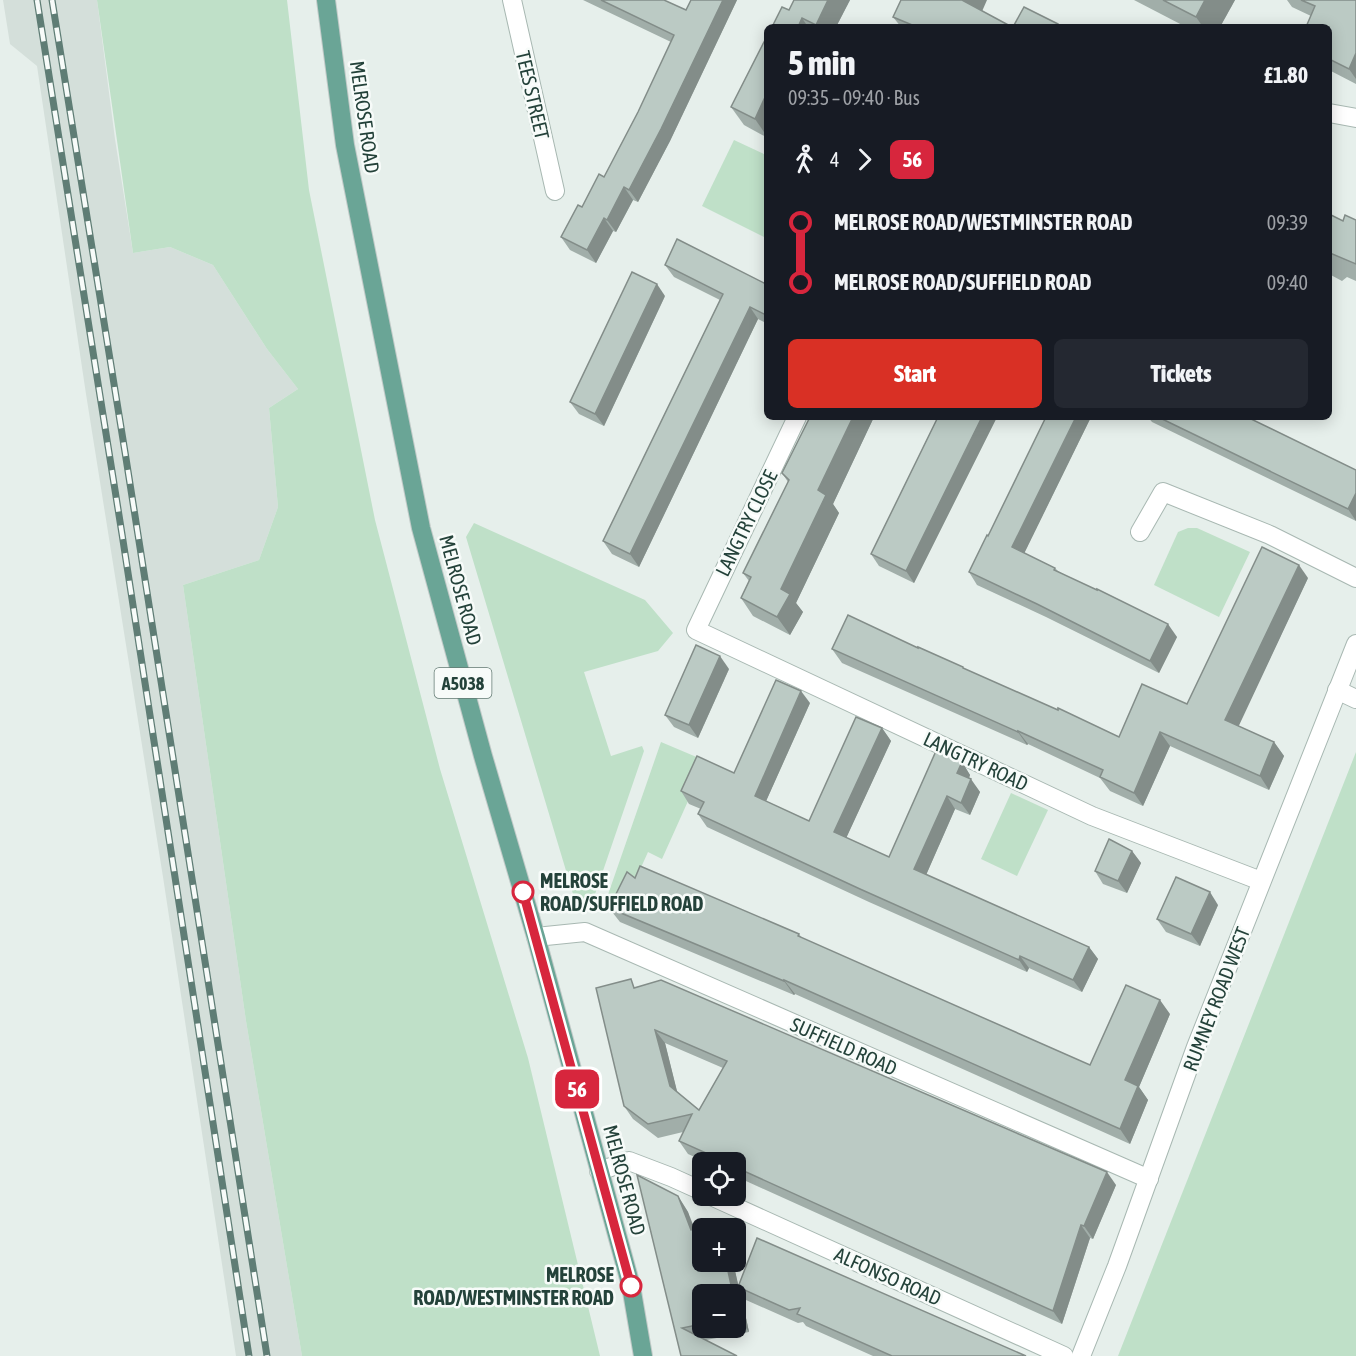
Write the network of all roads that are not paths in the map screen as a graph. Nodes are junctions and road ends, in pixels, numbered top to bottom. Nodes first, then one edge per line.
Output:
1 (326, 0) edge
2 (512, 0) edge
3 (1332, 113) edge
4 (1356, 118) edge
5 (555, 191) dead end
6 (796, 420) edge
7 (1140, 532) dead end
8 (1356, 578) edge
9 (696, 630) joint
10 (1356, 644) edge
11 (1337, 690) junction
12 (1356, 699) edge
13 (1261, 882) junction
14 (536, 937) junction
15 (599, 1171) junction
16 (1149, 1179) junction
17 (692, 1186) edge
18 (733, 1206) edge
19 (643, 1356) edge
20 (1064, 1356) edge
21 (1081, 1356) edge

1 - 14 main road, MELROSE ROAD / A5038
2 - 5 street, TEES STREET
3 - 4 street
6 - 9 street, LANGTRY CLOSE
7 - 8 street
9 - 13 street, LANGTRY ROAD
10 - 11 street, RUMNEY ROAD WEST
11 - 12 street
11 - 13 street, RUMNEY ROAD WEST
13 - 16 street, RUMNEY ROAD WEST
14 - 15 main road, MELROSE ROAD / A5038
14 - 16 street, SUFFIELD ROAD
15 - 17 street
15 - 19 main road, MELROSE ROAD / A5038
16 - 21 street, RUMNEY ROAD WEST
18 - 20 street, ALFONSO ROAD

